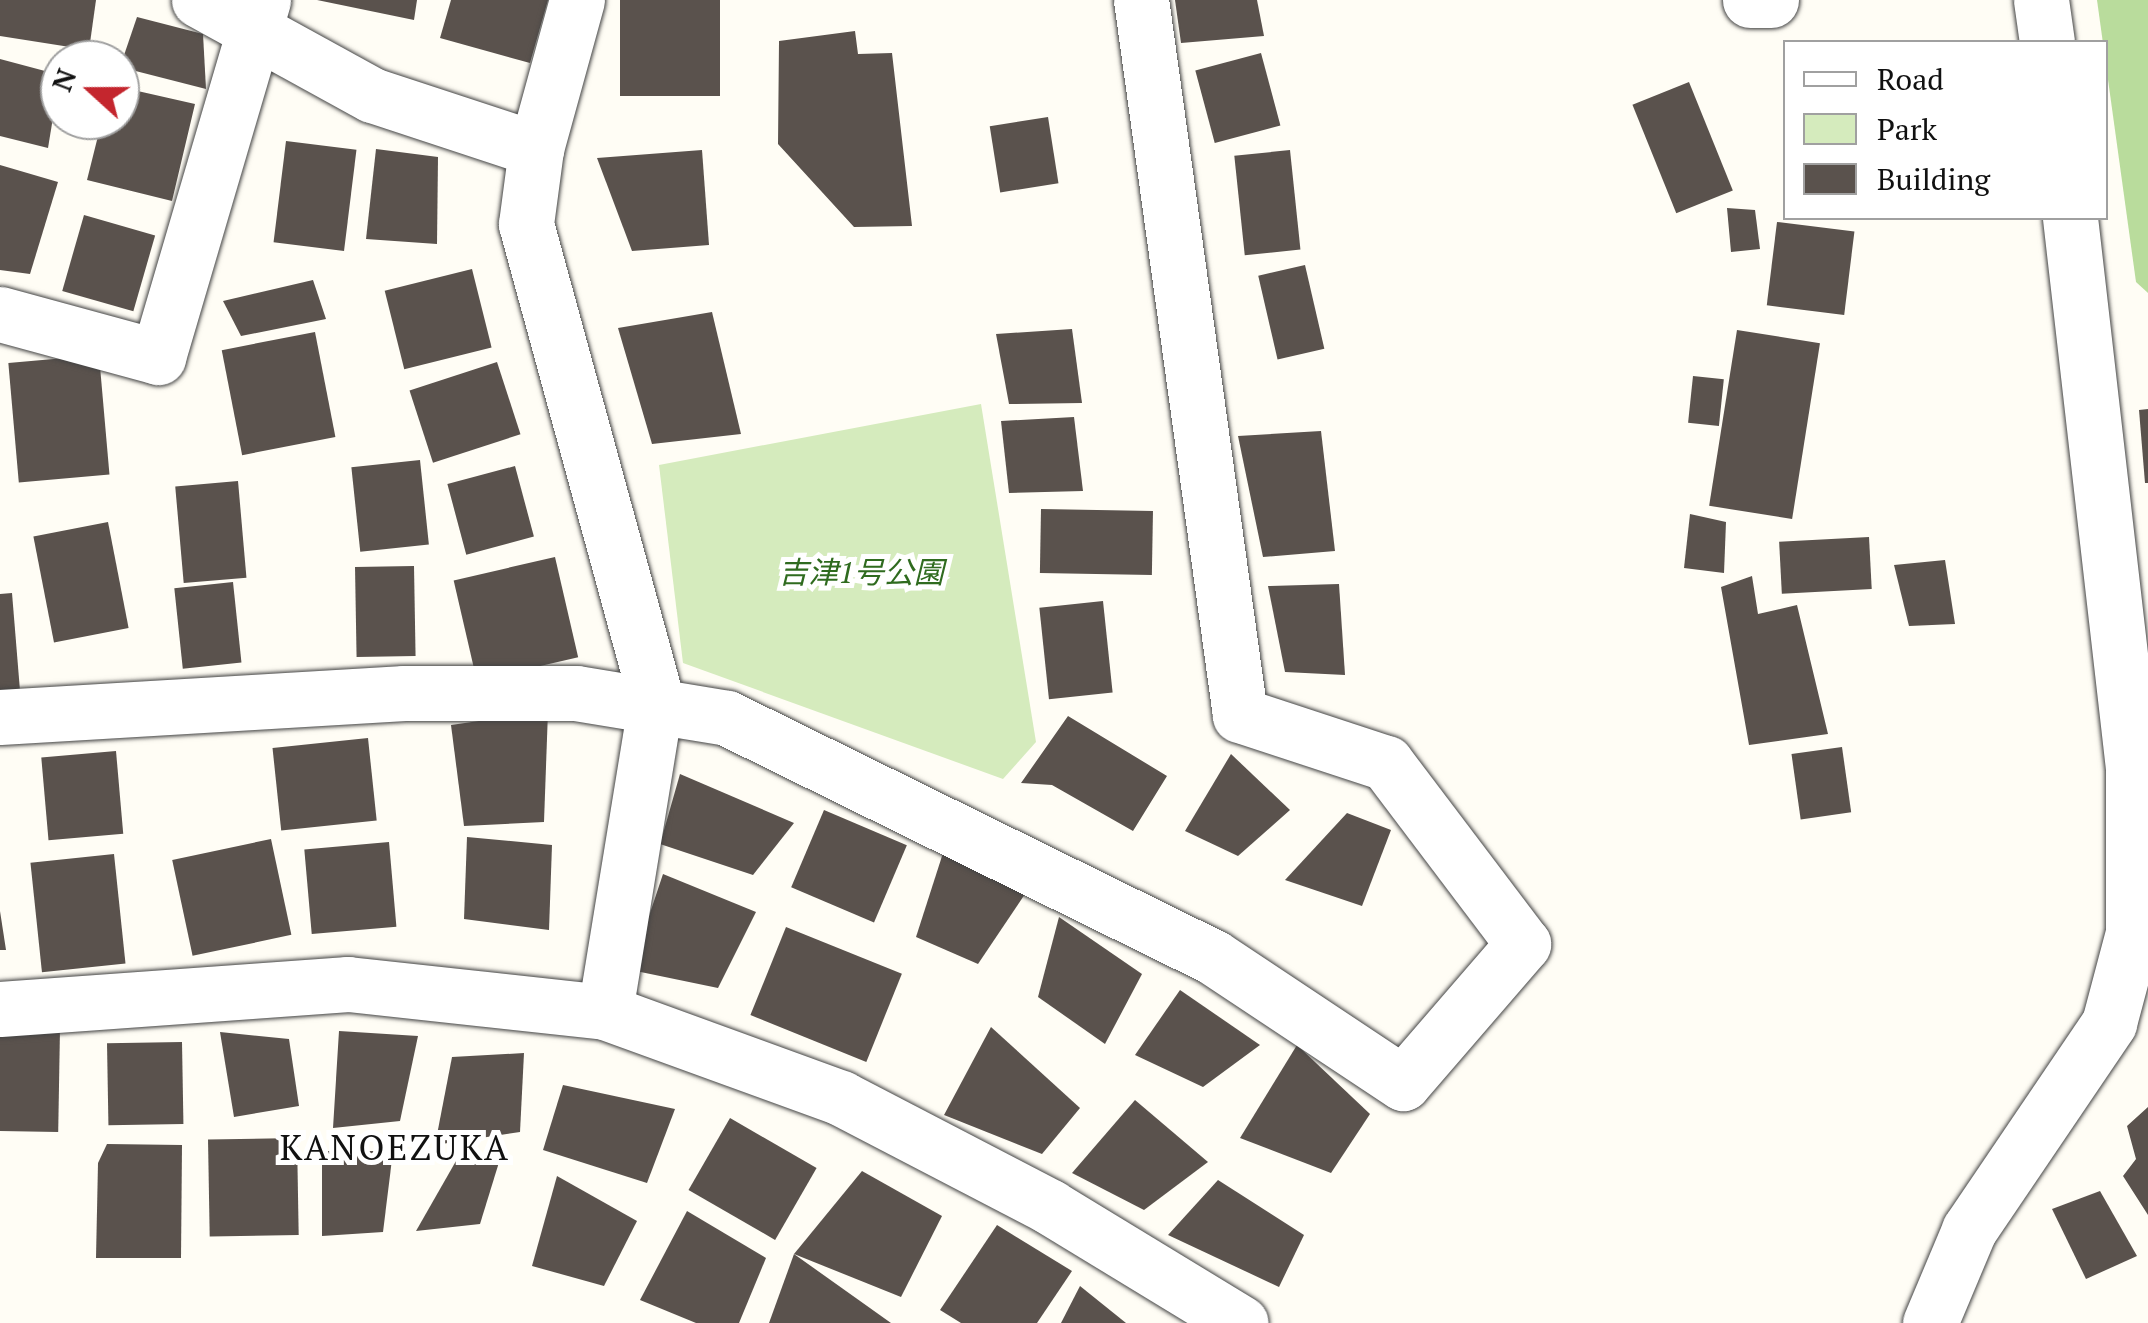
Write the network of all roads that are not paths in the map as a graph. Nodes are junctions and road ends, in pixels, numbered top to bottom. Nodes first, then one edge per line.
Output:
1 (198, 0) edge
2 (577, 0) edge
3 (1141, 0) edge
4 (1750, 0) edge
5 (1771, 0) edge
6 (2042, 0) edge
7 (259, 15) edge
8 (2047, 40) edge
9 (536, 149) junction
10 (2070, 220) edge
11 (0, 314) edge
12 (656, 700) junction
13 (0, 717) edge
14 (0, 1009) edge
15 (605, 1012) junction
16 (1241, 1323) edge
17 (1930, 1323) edge

1 - 7 street
2 - 9 street
3 - 12 street
4 - 5 street
6 - 8 street
7 - 9 street
7 - 11 street
9 - 12 street
10 - 17 street
12 - 13 street
12 - 15 street
14 - 15 street
15 - 16 street

